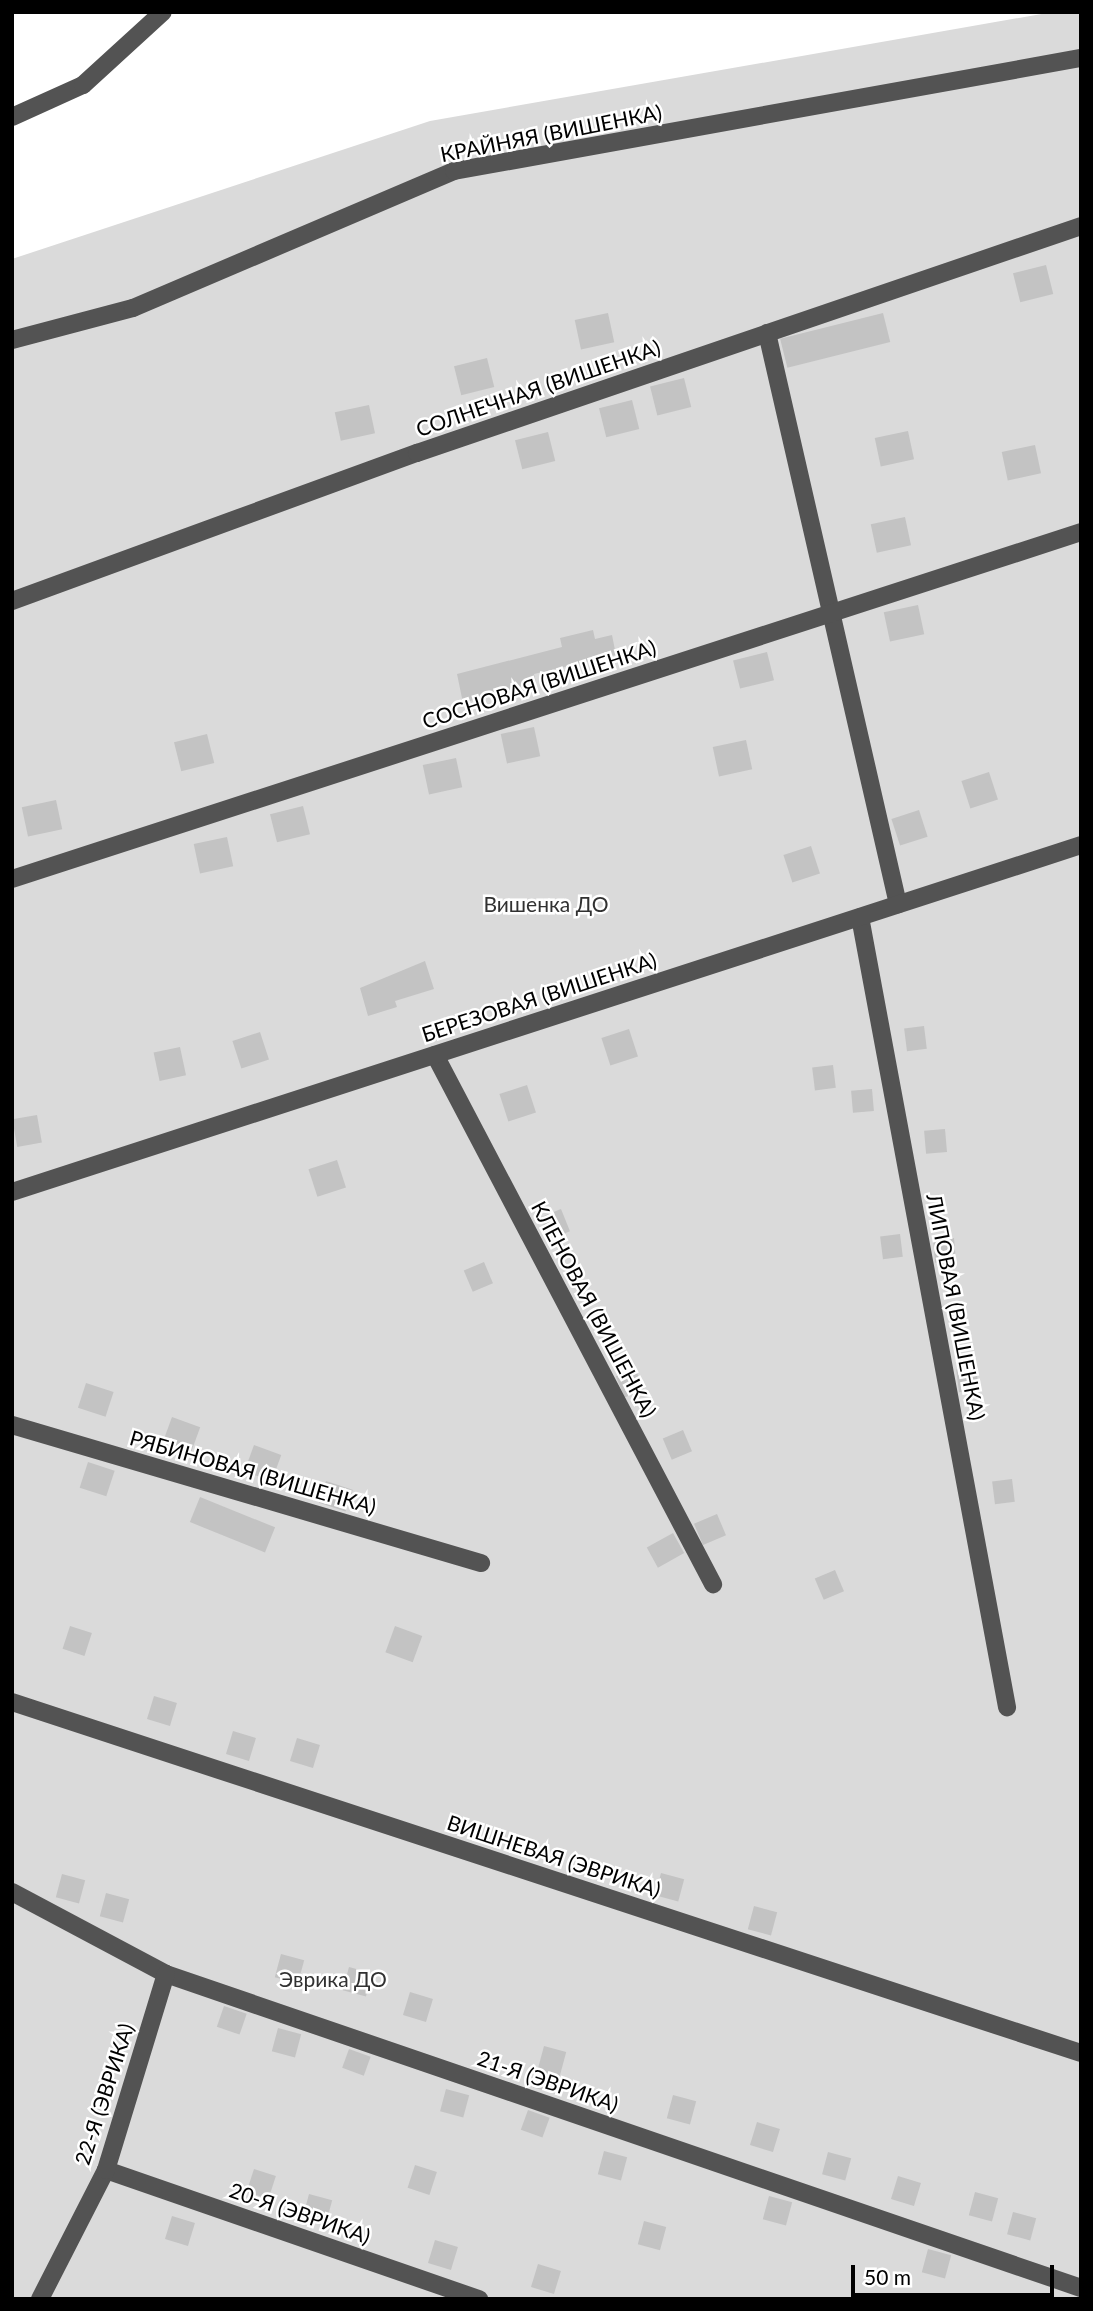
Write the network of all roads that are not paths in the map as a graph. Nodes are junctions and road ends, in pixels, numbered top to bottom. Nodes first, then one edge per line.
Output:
1 (163, 12) edge
2 (1081, 58) edge
3 (12, 117) edge
4 (1081, 226) edge
5 (767, 333) junction
6 (12, 340) edge
7 (1081, 532) edge
8 (12, 601) edge
9 (831, 613) junction
10 (1081, 845) edge
11 (12, 879) edge
12 (898, 904) junction
13 (860, 917) junction
14 (435, 1055) junction
15 (12, 1192) edge
16 (12, 1425) edge
17 (481, 1563) dead end
18 (713, 1584) dead end
19 (12, 1702) edge
20 (1007, 1707) dead end
21 (12, 1892) edge
22 (166, 1974) junction
23 (1081, 2053) edge
24 (106, 2170) junction
25 (1081, 2288) edge
26 (40, 2299) edge
27 (479, 2299) edge

1 - 3 lane
2 - 6 lane, КРАЙНЯЯ (ВИШЕНКА)
4 - 5 lane, СОЛНЕЧНАЯ (ВИШЕНКА)
5 - 8 lane, СОЛНЕЧНАЯ (ВИШЕНКА)
5 - 9 lane
7 - 9 lane, СОСНОВАЯ (ВИШЕНКА)
9 - 11 lane, СОСНОВАЯ (ВИШЕНКА)
9 - 12 lane
10 - 12 lane, БЕРЕЗОВАЯ (ВИШЕНКА)
12 - 13 lane, БЕРЕЗОВАЯ (ВИШЕНКА)
13 - 14 lane, БЕРЕЗОВАЯ (ВИШЕНКА)
13 - 20 lane, ЛИПОВАЯ (ВИШЕНКА)
14 - 15 lane, БЕРЕЗОВАЯ (ВИШЕНКА)
14 - 18 lane, КЛЕНОВАЯ (ВИШЕНКА)
16 - 17 lane, РЯБИНОВАЯ (ВИШЕНКА)
19 - 23 lane, ВИШНЕВАЯ (ЭВРИКА)
21 - 22 lane, 21-Я (ЭВРИКА)
22 - 24 lane, 22-Я (ЭВРИКА)
22 - 25 lane, 21-Я (ЭВРИКА)
24 - 26 lane, 22-Я (ЭВРИКА)
24 - 27 lane, 20-Я (ЭВРИКА)

